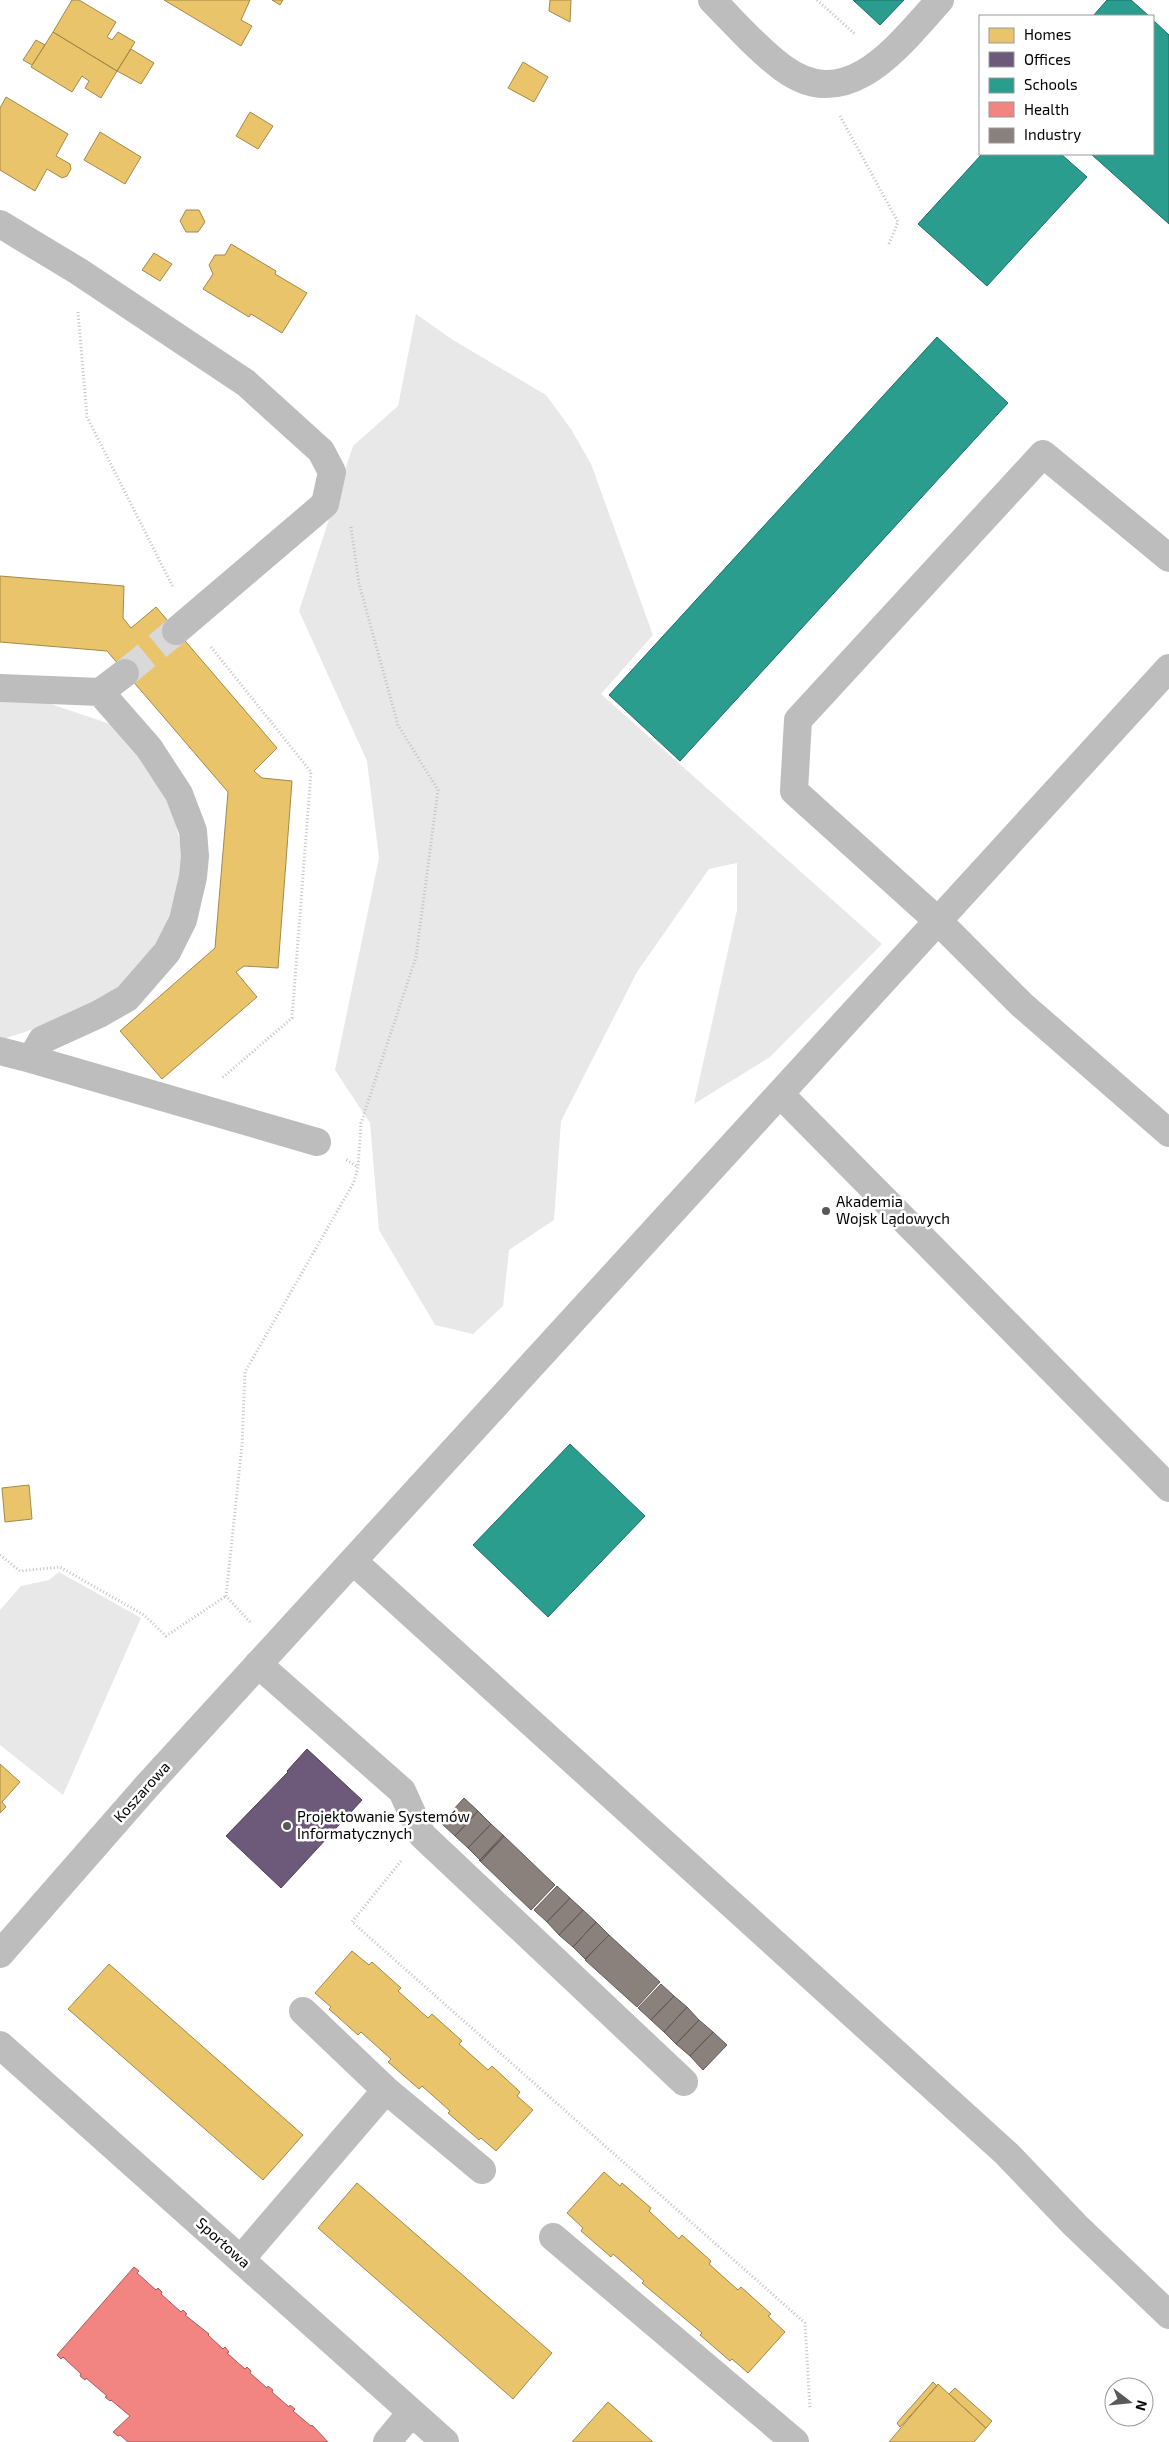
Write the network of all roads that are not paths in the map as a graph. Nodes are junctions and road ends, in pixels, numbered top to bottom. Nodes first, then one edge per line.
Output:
1 (712, 0) edge
2 (940, 0) edge
3 (0, 224) edge
4 (1169, 558) edge
5 (183, 626) tunnel mouth
6 (1169, 668) edge
7 (126, 673) tunnel mouth
8 (0, 688) edge
9 (100, 692) junction
10 (938, 921) junction
11 (0, 1051) edge
12 (31, 1060) junction
13 (780, 1094) junction
14 (1169, 1133) edge
15 (317, 1142) road end
16 (1169, 1488) edge
17 (353, 1561) junction
18 (274, 1647) junction
19 (0, 1954) edge
20 (303, 2012) dead end
21 (0, 2045) edge
22 (684, 2082) dead end
23 (386, 2090) junction
24 (482, 2170) dead end
25 (553, 2237) dead end
26 (241, 2259) junction
27 (1169, 2315) edge
28 (411, 2413) junction
29 (387, 2442) edge
30 (445, 2442) edge
31 (795, 2442) edge

1 - 2 street
3 - 5 street
4 - 10 street
6 - 10 street, Koszarowa
7 - 9 street
8 - 9 street
9 - 12 street
10 - 13 street, Koszarowa
10 - 14 street
11 - 12 street
12 - 15 street
13 - 16 street
13 - 17 street, Koszarowa
17 - 18 street, Koszarowa
17 - 27 street
18 - 19 street, Koszarowa
18 - 22 street
20 - 23 street
21 - 26 street, Sportowa
23 - 24 street
23 - 26 street
25 - 31 street
26 - 28 street, Sportowa
28 - 29 street
28 - 30 street, Sportowa

